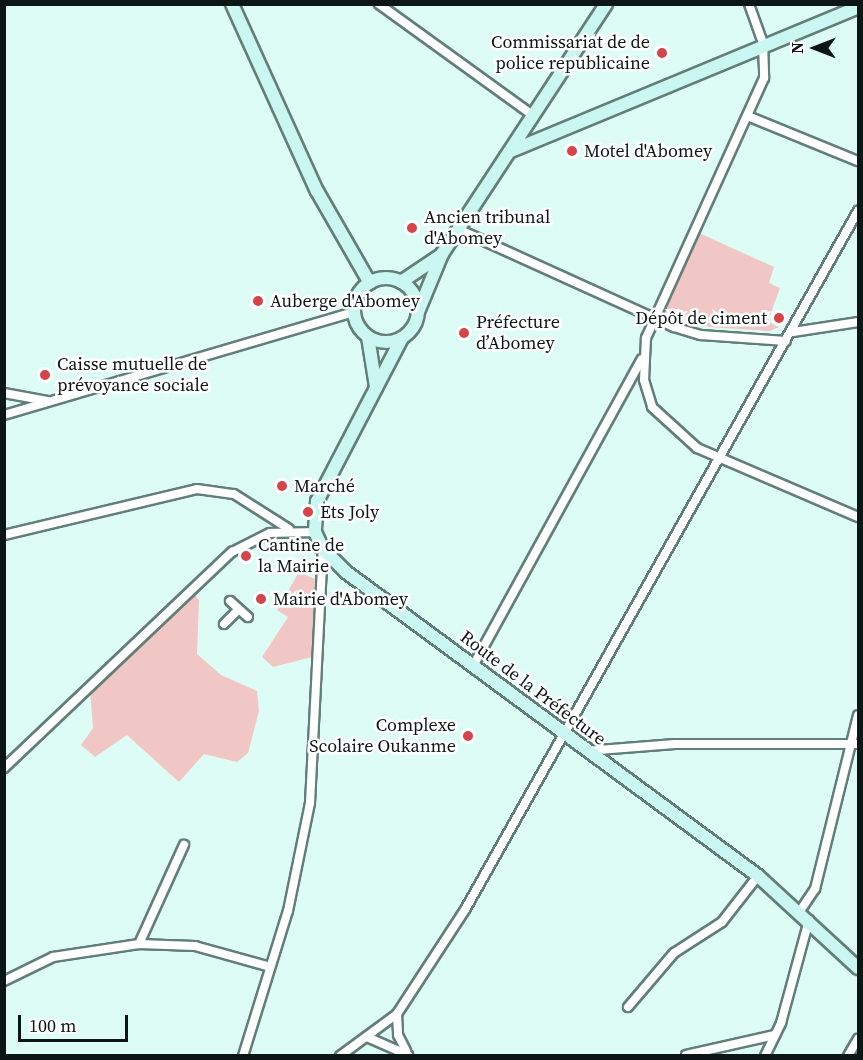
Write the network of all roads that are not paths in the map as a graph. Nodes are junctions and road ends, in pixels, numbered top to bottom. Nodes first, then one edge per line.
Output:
1 (232, 4) edge
2 (379, 4) edge
3 (606, 4) edge
4 (749, 4) edge
5 (858, 7) edge
6 (764, 43) junction
7 (531, 114) junction
8 (750, 117) junction
9 (511, 151) junction
10 (858, 161) edge
11 (858, 211) edge
12 (460, 230) junction
13 (442, 254) junction
14 (401, 282) junction
15 (370, 283) junction
16 (355, 312) junction
17 (418, 312) junction
18 (654, 318) junction
19 (858, 322) edge
20 (793, 332) junction
21 (368, 337) junction
22 (402, 338) junction
23 (786, 341) junction
24 (642, 358) junction
25 (376, 389) junction
26 (4, 393) edge
27 (51, 402) junction
28 (4, 415) edge
29 (718, 458) junction
30 (858, 517) edge
31 (289, 529) junction
32 (315, 532) junction
33 (4, 535) edge
34 (323, 549) junction
35 (230, 601) dead end
36 (239, 609) junction
37 (248, 617) dead end
38 (224, 624) dead end
39 (473, 666) junction
40 (858, 715) edge
41 (567, 736) junction
42 (854, 744) edge
43 (586, 751) junction
44 (4, 768) edge
45 (184, 845) dead end
46 (758, 876) junction
47 (805, 915) junction
48 (138, 944) junction
49 (270, 967) junction
50 (858, 968) edge
51 (4, 981) edge
52 (628, 1007) dead end
53 (398, 1014) junction
54 (775, 1035) junction
55 (368, 1037) junction
56 (858, 1039) edge
57 (408, 1055) edge
58 (686, 1055) edge
59 (243, 1056) edge
60 (340, 1056) edge
61 (765, 1056) edge
62 (848, 1056) edge

1 - 15 street
2 - 7 street
3 - 7 street
4 - 6 street
5 - 6 street
6 - 8 street
6 - 9 street
7 - 9 street
8 - 10 street
8 - 18 street
9 - 12 street
11 - 20 street
12 - 13 street
12 - 18 street
13 - 14 street
13 - 17 street
14 - 15 street
14 - 17 street
15 - 16 street
16 - 21 street
16 - 27 street
17 - 22 street
18 - 23 street
18 - 24 street
19 - 20 street
20 - 23 street
21 - 22 street
21 - 25 street
22 - 25 street, Route de la Préfecture
23 - 29 street
24 - 29 street
24 - 39 street
25 - 32 street, Route de la Préfecture
26 - 27 street
27 - 28 street
29 - 30 street
29 - 41 street
31 - 32 street
31 - 33 street
31 - 44 street
32 - 34 street, Route de la Préfecture
34 - 39 street, Route de la Préfecture
34 - 49 street
35 - 36 street
36 - 37 street
36 - 38 street
39 - 41 street, Route de la Préfecture
40 - 42 street
41 - 43 street, Route de la Préfecture
41 - 53 street
42 - 43 street
42 - 47 street
43 - 46 street, Route de la Préfecture
45 - 48 street
46 - 47 street, Route de la Préfecture
46 - 52 street
47 - 50 street, Route de la Préfecture
47 - 54 street
48 - 49 street
48 - 51 street
49 - 59 street
53 - 55 street
53 - 57 street
54 - 58 street
54 - 61 street
55 - 57 street
55 - 60 street
56 - 62 street

